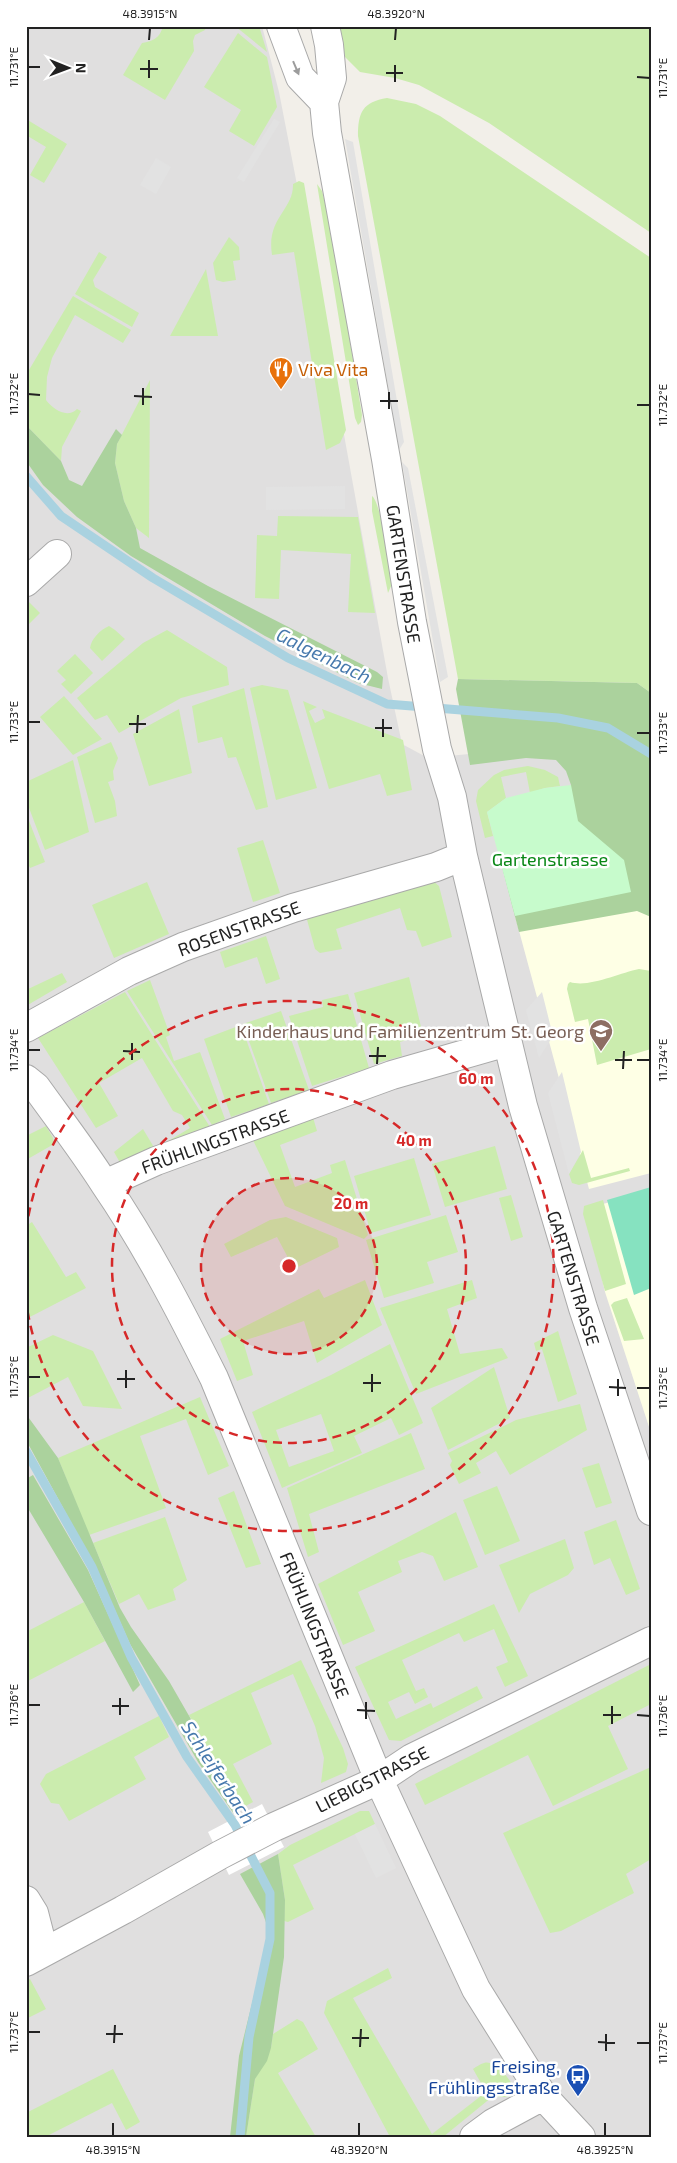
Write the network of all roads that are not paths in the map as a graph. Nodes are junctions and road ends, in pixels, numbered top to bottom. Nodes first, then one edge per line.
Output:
1 (281, 26) edge
2 (325, 26) edge
3 (324, 102) junction
4 (57, 554) dead end
5 (26, 582) edge
6 (463, 856) junction
7 (26, 1028) edge
8 (507, 1042) junction
9 (26, 1079) edge
10 (105, 1184) junction
11 (651, 1510) edge
12 (651, 1641) edge
13 (379, 1780) junction
14 (26, 1900) edge
15 (35, 1957) edge
16 (543, 2096) junction
17 (474, 2137) edge
18 (581, 2137) edge

1 -> 3 street
2 - 3 street, GARTENSTRASSE
3 - 6 street, GARTENSTRASSE
4 - 5 street
6 - 7 street, ROSENSTRASSE
6 - 8 street, GARTENSTRASSE
8 - 10 street, FRÜHLINGSTRASSE
8 - 11 street, GARTENSTRASSE
9 - 10 street, FRÜHLINGSTRASSE
10 - 13 street, FRÜHLINGSTRASSE
12 - 13 street, LIEBIGSTRASSE
13 - 15 street, LIEBIGSTRASSE
13 - 16 street, FRÜHLINGSTRASSE
14 - 15 street, LIEBIGSTRASSE
16 - 17 street
16 - 18 street, FRÜHLINGSTRASSE

